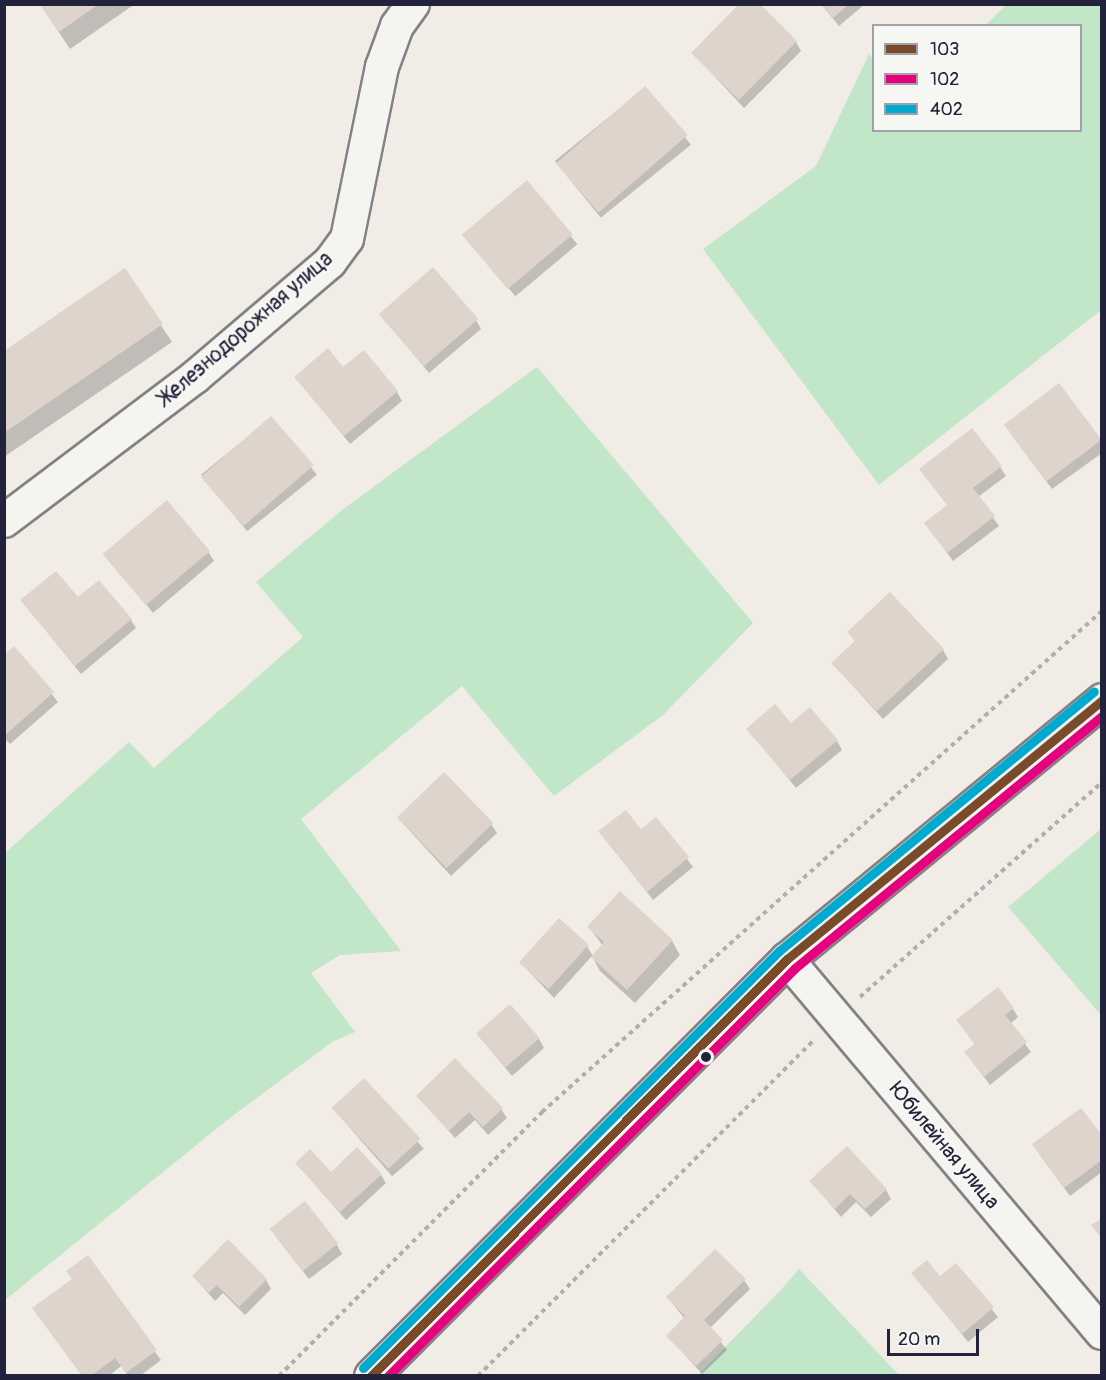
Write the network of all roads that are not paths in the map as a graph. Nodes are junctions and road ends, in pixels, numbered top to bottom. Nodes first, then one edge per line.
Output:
1 (413, 4) edge
2 (4, 521) edge
3 (1101, 700) edge
4 (787, 959) junction
5 (1101, 1333) edge
6 (370, 1376) edge

1 - 2 street, Железнодорожная улица
3 - 4 main road
4 - 5 street, Юбилейная улица
4 - 6 main road

